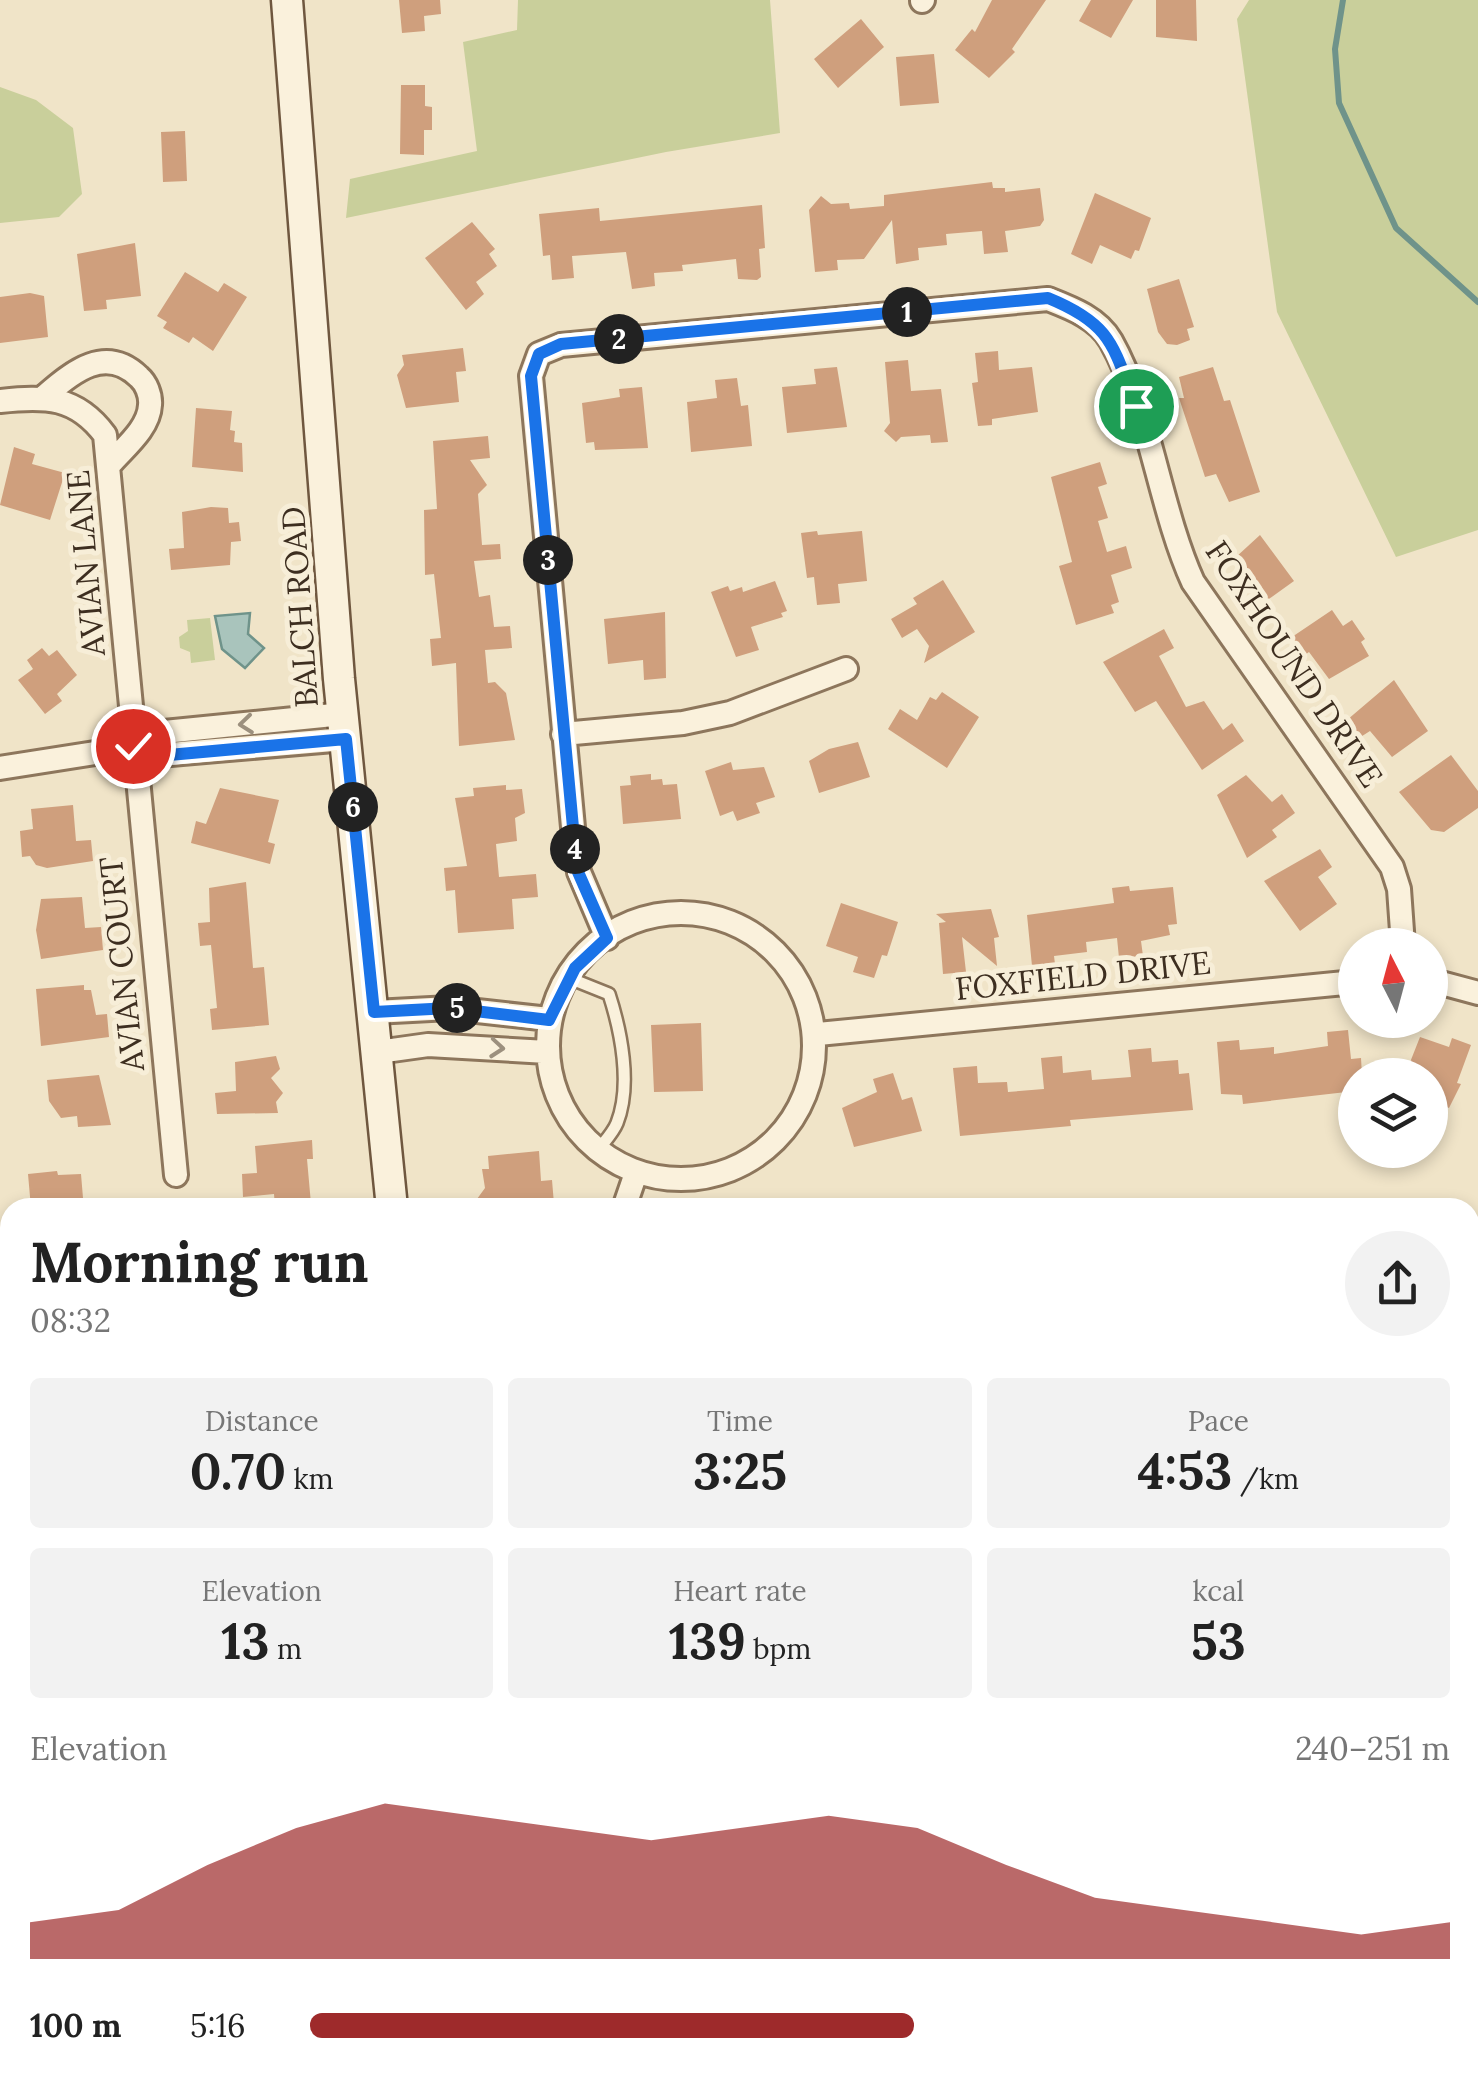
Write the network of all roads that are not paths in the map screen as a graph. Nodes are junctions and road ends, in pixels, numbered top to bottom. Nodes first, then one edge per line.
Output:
1 (287, 0) edge
2 (45, 396) junction
3 (0, 401) edge
4 (111, 463) junction
5 (846, 669) dead end
6 (344, 727) junction
7 (563, 734) junction
8 (133, 746) junction
9 (0, 768) edge
10 (1402, 928) edge
11 (607, 938) junction
12 (569, 978) junction
13 (1338, 984) edge
14 (1448, 985) edge
15 (1478, 993) edge
16 (374, 1012) junction
17 (549, 1020) junction
18 (818, 1034) junction
19 (378, 1052) junction
20 (547, 1052) junction
21 (598, 1150) junction
22 (636, 1173) junction
23 (176, 1174) dead end
24 (391, 1198) edge
25 (627, 1198) edge

1 - 6 street, BALCH ROAD
2 - 3 street, AVIAN LANE
2 - 4 street, AVIAN LANE
2 - 4 street
4 - 8 street, AVIAN LANE
5 - 7 street
6 - 8 street
6 - 16 street, BALCH ROAD
7 - 10 street, FOXHOUND DRIVE
7 - 11 street, FOXHOUND DRIVE
8 - 9 street
8 - 23 street, AVIAN COURT
11 - 12 street
11 - 18 street
12 - 17 street
12 - 21 lane
13 - 18 street, FOXFIELD DRIVE
14 - 15 street
16 - 17 street
16 - 19 street, BALCH ROAD
17 - 20 street
18 - 22 street
19 -> 20 street
19 - 24 street, BALCH ROAD
20 - 21 street
21 - 22 street
22 - 25 street

